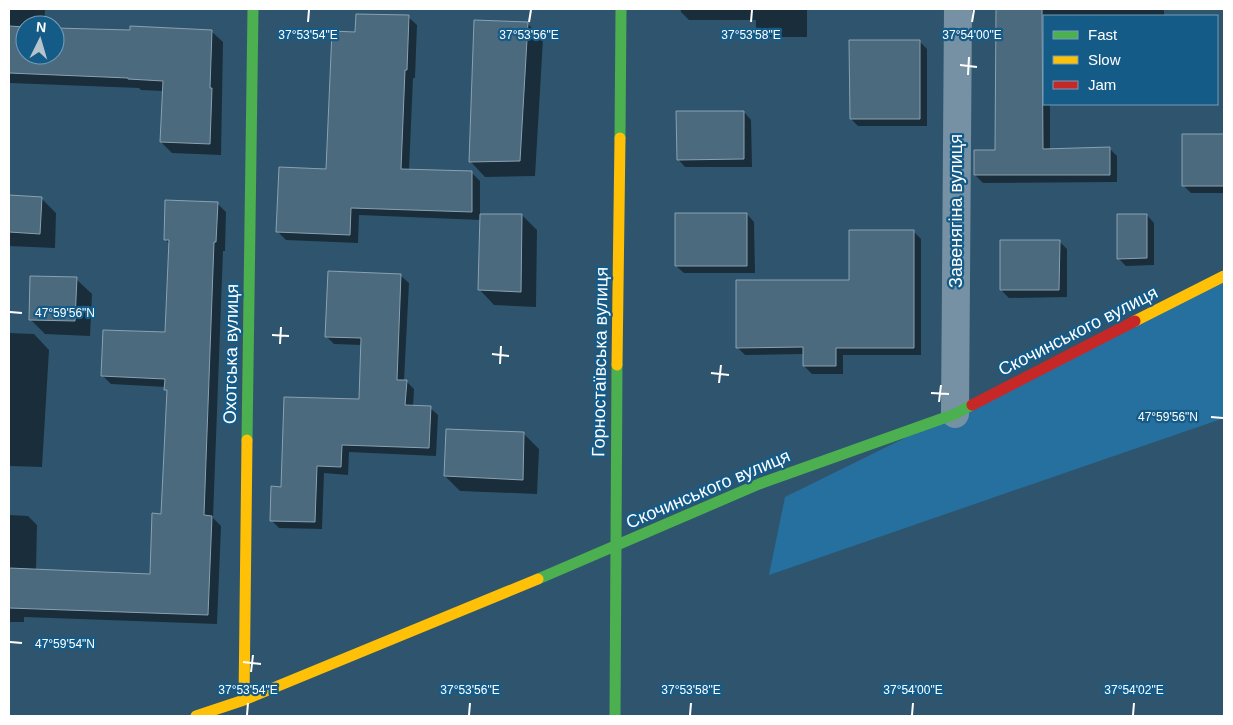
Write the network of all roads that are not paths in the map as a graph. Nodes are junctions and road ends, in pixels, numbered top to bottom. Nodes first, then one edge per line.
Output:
1 (253, 9) edge
2 (621, 9) edge
3 (958, 9) edge
4 (1224, 276) edge
5 (954, 414) junction
6 (615, 547) junction
7 (244, 700) junction
8 (196, 716) edge
9 (615, 716) edge

1 - 7 street, Охотська вулиця
2 - 6 street, Горностаївська вулиця
3 - 5 street, Завенягіна вулиця
4 - 5 street, Скочинського вулиця
5 - 6 street, Скочинського вулиця
6 - 7 street, Скочинського вулиця
6 - 9 street, Горностаївська вулиця
7 - 8 street, Скочинського вулиця

